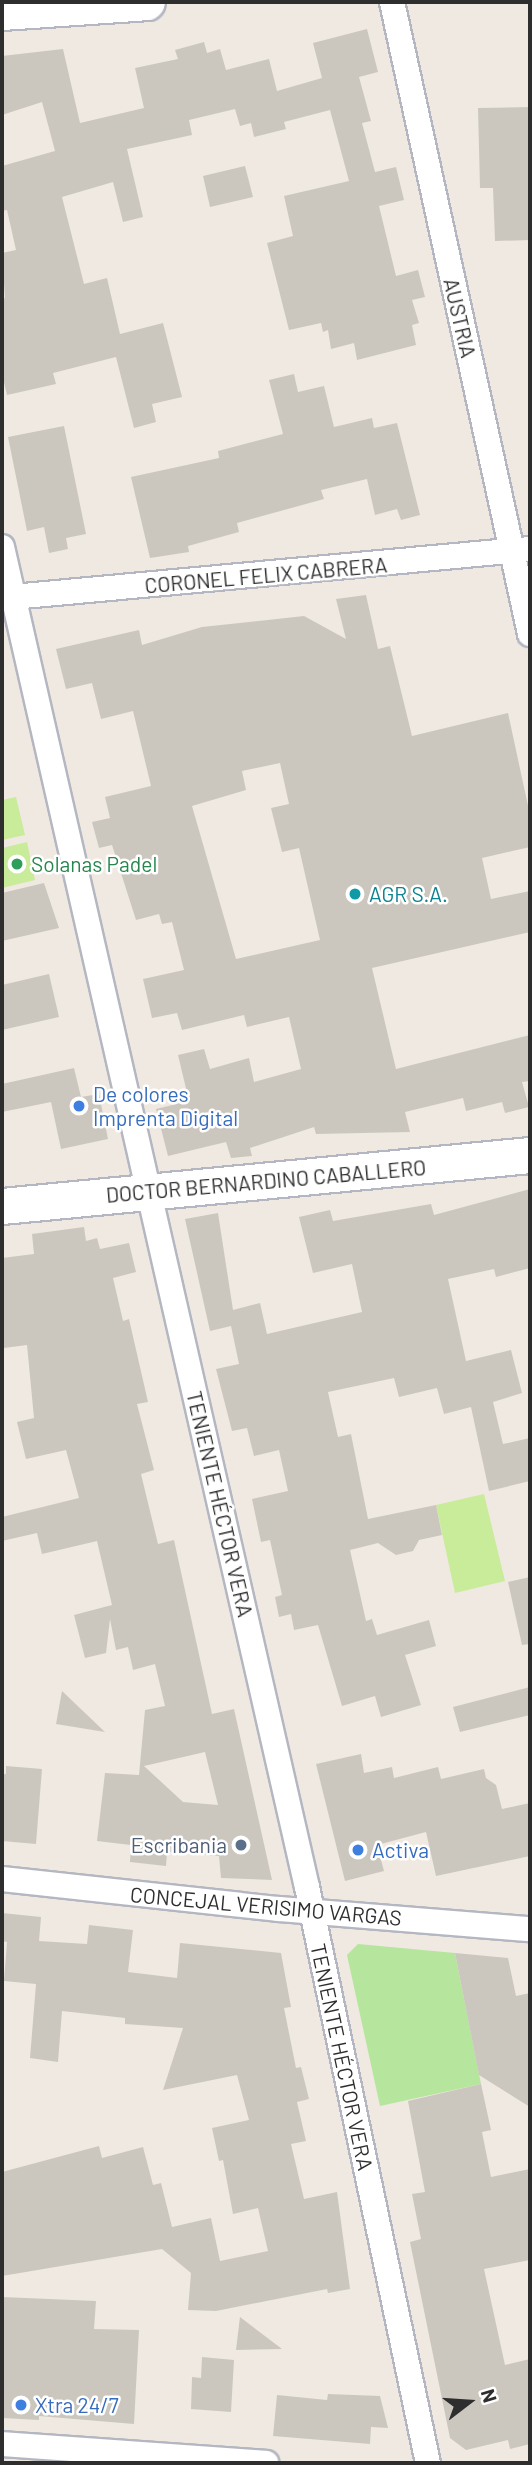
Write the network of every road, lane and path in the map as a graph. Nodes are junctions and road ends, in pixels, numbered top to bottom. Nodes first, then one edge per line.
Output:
1 (147, 2) edge
2 (392, 2) edge
3 (2, 12) edge
4 (2, 547) edge
5 (521, 550) edge
6 (8, 598) edge
7 (530, 634) edge
8 (530, 1155) edge
9 (149, 1192) junction
10 (2, 1206) edge
11 (2, 1880) edge
12 (312, 1912) junction
13 (530, 1929) edge
14 (2, 2444) edge
15 (266, 2463) edge
16 (428, 2463) edge

1 - 3 street
2 - 5 street, AUSTRIA
4 - 6 street, TENIENTE HÉCTOR VERA
5 - 6 street, CORONEL FELIX CABRERA
5 - 7 street, AUSTRIA
6 - 9 street, TENIENTE HÉCTOR VERA
8 - 9 street, DOCTOR BERNARDINO CABALLERO
9 - 10 street, DOCTOR BERNARDINO CABALLERO
9 - 12 street, TENIENTE HÉCTOR VERA
11 - 12 street, CONCEJAL VERISIMO VARGAS
12 - 13 street, CONCEJAL VERISIMO VARGAS
12 - 16 street, TENIENTE HÉCTOR VERA
14 - 15 street

